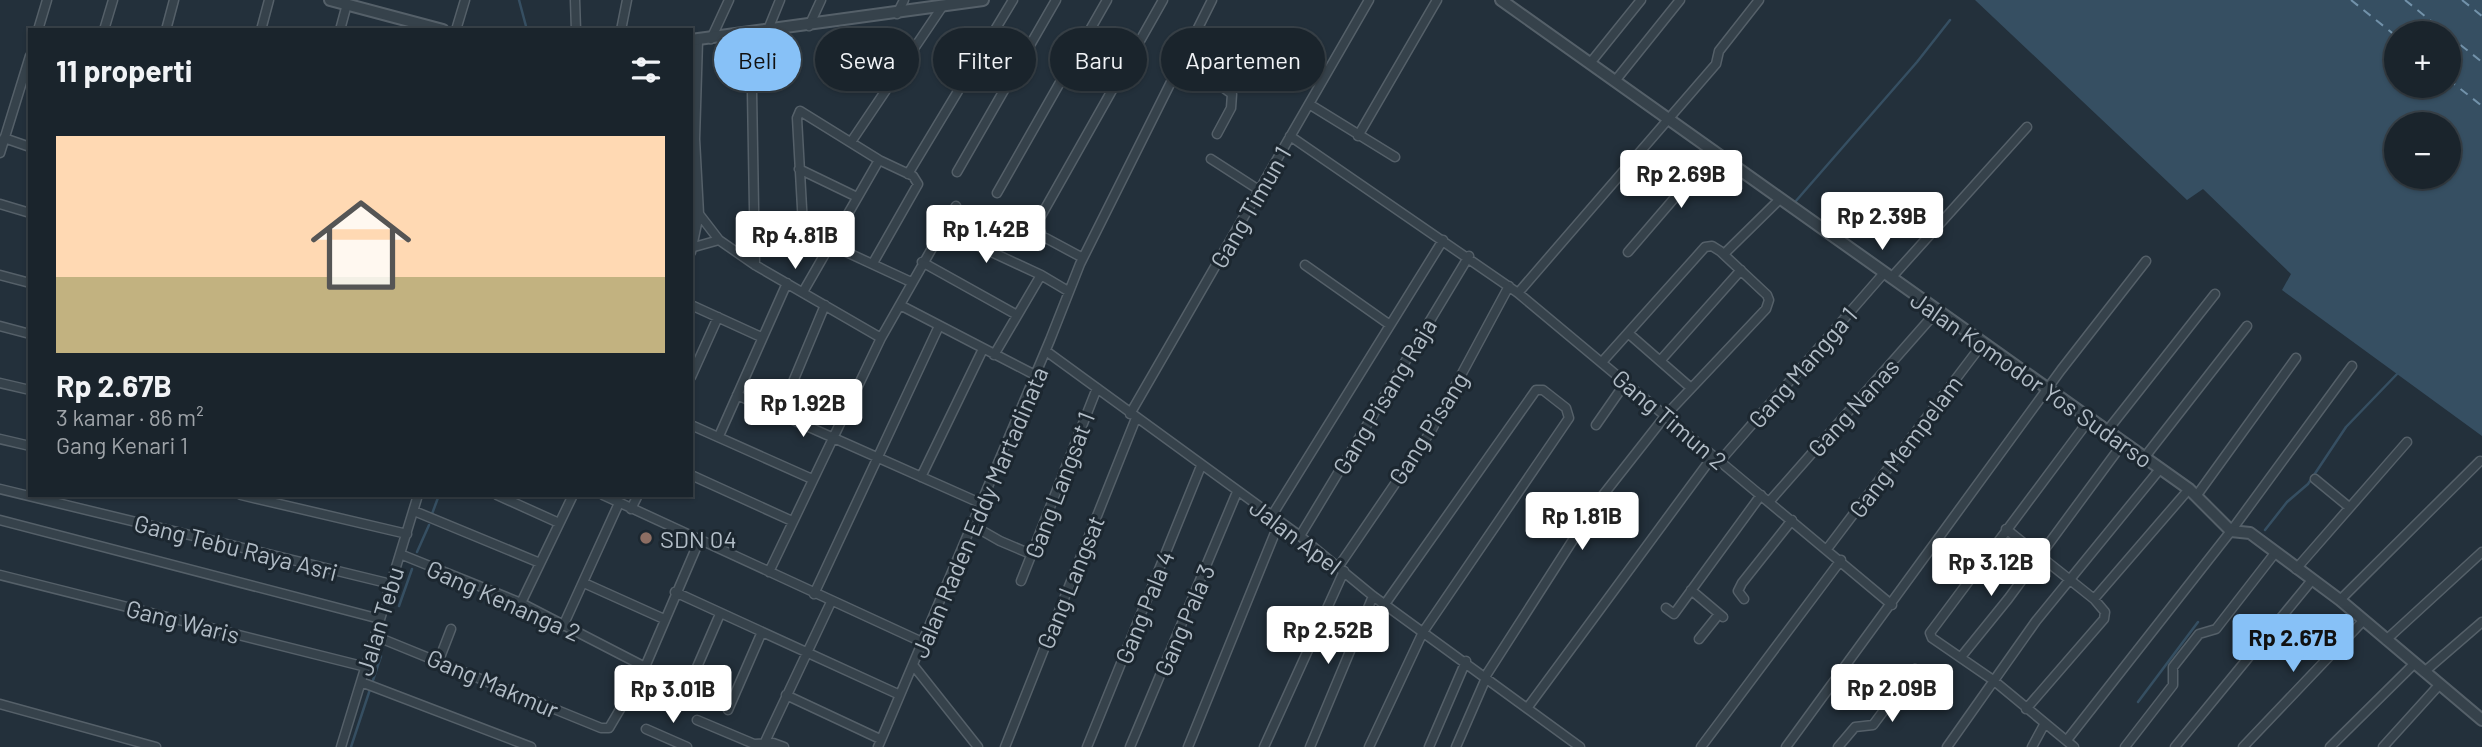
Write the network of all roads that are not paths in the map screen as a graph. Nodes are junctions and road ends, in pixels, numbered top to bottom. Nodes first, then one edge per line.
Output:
1 (47, 0) edge
2 (113, 0) edge
3 (174, 0) edge
4 (269, 0) edge
5 (465, 0) edge
6 (575, 0) edge
7 (627, 0) edge
8 (729, 0) edge
9 (780, 0) edge
10 (821, 0) edge
11 (904, 0) edge
12 (983, 0) edge
13 (1013, 0) edge
14 (1056, 0) edge
15 (1108, 0) edge
16 (1163, 0) edge
17 (1212, 0) edge
18 (1369, 0) edge
19 (1437, 0) edge
20 (1501, 0) edge
21 (1641, 0) edge
22 (1680, 0) edge
23 (1759, 0) edge
24 (338, 1) edge
25 (969, 1) edge
26 (942, 7) junction
27 (897, 14) junction
28 (808, 26) junction
29 (39, 28) edge
30 (105, 28) edge
31 (167, 28) edge
32 (262, 28) edge
33 (340, 28) edge
34 (436, 28) edge
35 (457, 28) edge
36 (576, 28) edge
37 (621, 28) edge
38 (769, 28) edge
39 (794, 28) edge
40 (1198, 28) edge
41 (711, 38) junction
42 (714, 38) edge
43 (695, 40) edge
44 (28, 62) edge
45 (1591, 62) junction
46 (1615, 81) junction
47 (753, 91) edge
48 (1166, 91) edge
49 (1228, 91) edge
50 (1309, 104) junction
51 (1669, 119) junction
52 (2027, 127) dead end
53 (3, 134) edge
54 (1217, 134) dead end
55 (1290, 136) junction
56 (1358, 136) junction
57 (693, 139) edge
58 (851, 142) junction
59 (28, 146) edge
60 (1714, 152) junction
61 (0, 153) edge
62 (1395, 157) dead end
63 (1211, 159) dead end
64 (878, 160) junction
65 (799, 169) junction
66 (957, 172) dead end
67 (908, 174) junction
68 (694, 182) edge
69 (1259, 190) junction
70 (997, 193) dead end
71 (857, 197) junction
72 (1780, 199) junction
73 (0, 204) edge
74 (956, 206) dead end
75 (28, 211) edge
76 (699, 214) junction
77 (942, 229) junction
78 (719, 240) junction
79 (1443, 240) junction
80 (830, 244) junction
81 (693, 245) edge
82 (693, 250) edge
83 (1628, 252) dead end
84 (1724, 254) junction
85 (1469, 256) junction
86 (1083, 257) junction
87 (2146, 261) dead end
88 (922, 262) junction
89 (873, 264) junction
90 (755, 265) junction
91 (1305, 265) dead end
92 (1741, 270) junction
93 (0, 275) edge
94 (1041, 275) junction
95 (1888, 276) junction
96 (28, 282) edge
97 (911, 282) junction
98 (787, 283) junction
99 (1509, 286) junction
100 (1068, 291) junction
101 (803, 292) junction
102 (1518, 293) junction
103 (2215, 294) dead end
104 (825, 305) junction
105 (900, 305) junction
106 (693, 306) edge
107 (1937, 312) junction
108 (1017, 315) junction
109 (718, 317) junction
110 (1390, 325) junction
111 (0, 326) edge
112 (939, 326) junction
113 (2247, 326) dead end
114 (28, 333) edge
115 (1628, 333) junction
116 (761, 337) junction
117 (881, 338) junction
118 (1983, 343) junction
119 (983, 349) junction
120 (1045, 351) junction
121 (994, 355) junction
122 (2296, 358) dead end
123 (1660, 361) junction
124 (1602, 362) junction
125 (2352, 366) dead end
126 (693, 373) edge
127 (1035, 375) junction
128 (1626, 382) junction
129 (0, 383) edge
130 (1097, 387) junction
131 (1691, 388) junction
132 (28, 390) edge
133 (2047, 390) junction
134 (737, 395) junction
135 (779, 413) junction
136 (1666, 415) junction
137 (1133, 416) junction
138 (2089, 419) junction
139 (1596, 425) dead end
140 (693, 426) edge
141 (2107, 431) junction
142 (719, 436) junction
143 (832, 437) junction
144 (0, 439) edge
145 (2407, 442) dead end
146 (2123, 443) junction
147 (28, 446) edge
148 (879, 458) junction
149 (1717, 458) junction
150 (2144, 458) junction
151 (2480, 461) edge
152 (1201, 466) junction
153 (2160, 469) junction
154 (693, 476) edge
155 (921, 477) junction
156 (2315, 479) dead end
157 (811, 480) junction
158 (0, 489) edge
159 (1237, 492) junction
160 (2193, 492) junction
161 (1761, 495) junction
162 (28, 496) edge
163 (33, 497) edge
164 (249, 497) edge
165 (417, 497) edge
166 (501, 497) edge
167 (572, 497) edge
168 (607, 497) edge
169 (637, 497) edge
170 (1769, 502) junction
171 (619, 503) junction
172 (980, 503) junction
173 (2349, 507) junction
174 (631, 509) junction
175 (414, 510) junction
176 (1271, 517) junction
177 (0, 520) edge
178 (1792, 520) junction
179 (792, 521) junction
180 (559, 523) junction
181 (1279, 523) junction
182 (972, 525) junction
183 (2006, 529) junction
184 (2231, 531) junction
185 (407, 534) junction
186 (1300, 536) junction
187 (699, 541) junction
188 (1827, 549) junction
189 (2270, 550) junction
190 (2482, 552) edge
191 (400, 554) junction
192 (2040, 554) junction
193 (1033, 555) junction
194 (1841, 560) junction
195 (540, 563) junction
196 (1341, 569) junction
197 (2296, 569) junction
198 (769, 572) junction
199 (0, 575) edge
200 (2071, 578) junction
201 (2312, 580) junction
202 (1021, 581) dead end
203 (584, 583) junction
204 (391, 584) junction
205 (1692, 590) junction
206 (675, 592) junction
207 (814, 594) junction
208 (1373, 596) junction
209 (1744, 598) dead end
210 (2094, 599) junction
211 (2340, 600) junction
212 (831, 602) junction
213 (521, 604) junction
214 (1385, 604) junction
215 (1892, 605) junction
216 (1666, 608) dead end
217 (720, 614) junction
218 (380, 619) junction
219 (664, 620) junction
220 (2363, 621) junction
221 (2482, 622) edge
222 (563, 626) junction
223 (451, 629) dead end
224 (1423, 632) junction
225 (761, 634) junction
226 (375, 636) junction
227 (1699, 639) dead end
228 (2386, 640) junction
229 (922, 642) junction
230 (806, 652) junction
231 (1961, 657) junction
232 (439, 660) junction
233 (1466, 661) junction
234 (2414, 664) junction
235 (912, 665) junction
236 (366, 667) junction
237 (645, 667) junction
238 (1915, 669) dead end
239 (2424, 672) junction
240 (1485, 678) junction
241 (1993, 680) junction
242 (364, 683) junction
243 (2440, 684) junction
244 (786, 695) junction
245 (900, 695) junction
246 (0, 704) edge
247 (681, 704) dead end
248 (1528, 707) junction
249 (2026, 709) junction
250 (728, 710) dead end
251 (697, 720) dead end
252 (2482, 720) edge
253 (2045, 723) junction
254 (646, 729) dead end
255 (2067, 740) junction
256 (879, 743) edge
257 (764, 744) junction
258 (681, 746) edge
259 (156, 747) edge
260 (341, 747) edge
261 (531, 747) edge
262 (784, 747) edge
263 (978, 747) edge
264 (1005, 747) edge
265 (1087, 747) edge
266 (1130, 747) edge
267 (1188, 747) edge
268 (1265, 747) edge
269 (1310, 747) edge
270 (1369, 747) edge
271 (1429, 747) edge
272 (1456, 747) edge
273 (1580, 747) edge
274 (1701, 747) edge
275 (1786, 747) edge
276 (1838, 747) edge
277 (1947, 747) edge
278 (2032, 747) edge
279 (2074, 747) edge
280 (2126, 747) edge
281 (2175, 747) edge
282 (2243, 747) edge
283 (2330, 747) edge
284 (2383, 747) edge

1 - 29 street
2 - 30 street
3 - 31 street
4 - 32 street
5 - 35 street
6 - 36 street
7 - 37 street
8 - 41 street
9 - 38 street
10 - 28 street
11 - 27 street
12 - 25 street
13 - 67 street
14 - 66 street
15 - 70 street
16 - 86 street
17 - 40 street, Jalan Raden Eddy Martadinata
18 - 50 street, Gang Timun 1
19 - 56 street
20 - 45 street, Jalan Komodor Yos Sudarso
21 - 45 street
22 - 46 street
23 - 51 street
24 - 33 street
24 - 34 street
25 - 26 street
26 - 27 street
26 - 58 street
27 - 28 street
28 - 39 street
41 - 42 street
41 - 43 street
43 - 57 street
44 - 53 street
45 - 46 street, Jalan Komodor Yos Sudarso
46 - 51 street, Jalan Komodor Yos Sudarso
47 - 90 street
48 - 86 street, Jalan Raden Eddy Martadinata
49 - 54 street
50 - 55 street, Gang Timun 1
50 - 56 street
51 - 60 street, Jalan Komodor Yos Sudarso
51 - 102 street
52 - 95 street, Gang Mangga 1
53 - 59 street
53 - 61 street
55 - 69 street, Gang Timun 1
55 - 79 street, Gang Timun 2
56 - 62 street
57 - 68 street
58 - 64 street
58 - 65 street
60 - 72 street, Jalan Komodor Yos Sudarso
60 - 83 street
63 - 69 street
64 - 67 street
64 - 71 street
65 - 71 street
65 - 80 street
67 - 89 street
68 - 76 street
69 - 137 street, Gang Timun 1
71 - 80 street
72 - 84 street
72 - 95 street, Jalan Komodor Yos Sudarso
73 - 75 street
74 - 77 street
76 - 78 street
76 - 81 street
77 - 88 street
77 - 94 street
78 - 82 street
78 - 90 street
79 - 85 street, Gang Timun 2
79 - 110 street
80 - 89 street
80 - 101 street
84 - 92 street
84 - 115 street
85 - 99 street, Gang Timun 2
85 - 186 street, Gang Pisang Raja
86 - 100 street, Jalan Raden Eddy Martadinata
87 - 133 street
88 - 97 street
88 - 108 street
89 - 97 street
90 - 98 street
91 - 110 street
92 - 123 street
92 - 131 street
93 - 96 street
94 - 100 street
94 - 108 street
95 - 107 street, Jalan Komodor Yos Sudarso
95 - 149 street, Gang Mangga 1
97 - 105 street
98 - 101 street
98 - 116 street
99 - 102 street, Gang Timun 2
99 - 196 street, Gang Pisang
100 - 120 street, Jalan Raden Eddy Martadinata
101 - 104 street
102 - 124 street, Gang Timun 2
103 - 141 street
104 - 117 street
104 - 135 street
105 - 112 street
105 - 117 street
106 - 109 street
107 - 118 street, Jalan Komodor Yos Sudarso
107 - 170 street, Gang Nanas
108 - 121 street
109 - 116 street
109 - 126 street
110 - 176 street
111 - 114 street
112 - 119 street
112 - 148 street
113 - 150 street
115 - 123 street
115 - 124 street
116 - 134 street
117 - 143 street
118 - 133 street, Jalan Komodor Yos Sudarso
118 - 188 street, Gang Mempelam
119 - 121 street
119 - 155 street
120 - 127 street, Jalan Raden Eddy Martadinata
120 - 130 street, Jalan Apel
121 - 127 street
122 - 160 street
123 - 131 street
124 - 128 street, Gang Timun 2
125 - 184 street
127 - 172 street, Jalan Raden Eddy Martadinata
128 - 136 street, Gang Timun 2
128 - 139 street
129 - 132 street
130 - 137 street, Jalan Apel
130 - 193 street, Gang Langsat 1
131 - 136 street
133 - 138 street, Jalan Komodor Yos Sudarso
133 - 215 street
134 - 135 street
134 - 142 street
135 - 143 street
136 - 149 street, Gang Timun 2
136 - 240 street
137 - 152 street, Jalan Apel
137 - 264 street, Gang Langsat
138 - 141 street, Jalan Komodor Yos Sudarso
138 - 183 street
140 - 142 street
141 - 146 street, Jalan Komodor Yos Sudarso
142 - 157 street
143 - 148 street
143 - 157 street
144 - 147 street
145 - 173 street
146 - 150 street, Jalan Komodor Yos Sudarso
146 - 192 street
148 - 155 street
148 - 207 street
149 - 161 street, Gang Timun 2
149 - 248 street, Gang Mangga 1
150 - 153 street, Jalan Komodor Yos Sudarso
151 - 211 street
152 - 159 street, Jalan Apel
152 - 265 street, Gang Pala 4
153 - 160 street, Jalan Komodor Yos Sudarso
153 - 200 street
154 - 179 street
155 - 172 street
156 - 173 street
157 - 179 street
158 - 162 street, Gang Tebu Raya Asri
159 - 176 street, Jalan Apel
159 - 266 street, Gang Pala 3
160 - 184 street, Jalan Komodor Yos Sudarso
160 - 210 street
161 - 170 street, Gang Timun 2
161 - 205 street
163 - 204 street, Gang Tebu Raya Asri
164 - 185 street
165 - 175 street, Jalan Tebu
166 - 180 street
167 - 180 street
168 - 171 street
169 - 174 street
170 - 178 street, Gang Timun 2
171 - 174 street
171 - 203 street
172 - 182 street, Jalan Raden Eddy Martadinata
173 - 197 street
174 - 187 street
175 - 185 street, Jalan Tebu
175 - 195 street
176 - 181 street, Jalan Apel
177 - 218 street
178 - 188 street, Gang Timun 2
178 - 209 street
179 - 198 street
180 - 195 street
181 - 186 street, Jalan Apel
181 - 267 street
182 - 193 street
182 - 229 street, Jalan Raden Eddy Martadinata
183 - 192 street
183 - 231 street
184 - 189 street
184 - 255 street
185 - 191 street, Jalan Tebu
186 - 196 street, Jalan Apel
187 - 198 street
187 - 206 street
188 - 194 street, Gang Timun 2
189 - 197 street
189 - 280 street
190 - 228 street
191 - 204 street, Jalan Tebu
191 - 213 street, Gang Kenanga 2
192 - 200 street
192 - 231 street
193 - 202 street, Gang Langsat 1
194 - 215 street, Gang Timun 2
194 - 274 street
195 - 213 street
196 - 208 street, Jalan Apel
196 - 268 street, Gang Pisang
197 - 201 street
198 - 207 street
199 - 236 street, Gang Waris
200 - 210 street
200 - 241 street
201 - 211 street
201 - 281 street
203 - 219 street
203 - 222 street
204 - 218 street, Jalan Tebu
205 - 216 street
205 - 227 street
206 - 217 street
206 - 219 street
207 - 212 street
208 - 214 street, Jalan Apel
208 - 269 street
210 - 249 street
211 - 220 street
212 - 229 street
212 - 230 street
213 - 222 street, Gang Kenanga 2
214 - 224 street, Jalan Apel
214 - 224 street
215 - 275 street
217 - 225 street
217 - 247 street
218 - 226 street, Jalan Tebu
219 - 237 street
220 - 228 street
220 - 282 street
221 - 239 street
222 - 237 street, Gang Kenanga 2
223 - 232 street
224 - 233 street, Jalan Apel
224 - 270 street
225 - 230 street
225 - 250 street
226 - 232 street, Gang Makmur
226 - 236 street, Jalan Tebu
228 - 234 street
229 - 235 street, Jalan Raden Eddy Martadinata
230 - 244 street
230 - 245 street
231 - 241 street
232 - 237 street, Gang Makmur
233 - 240 street, Jalan Apel
233 - 271 street
234 - 239 street
234 - 283 street
235 - 245 street
235 - 263 street, Jalan Raden Eddy Martadinata
236 - 242 street, Jalan Tebu
238 - 276 street
239 - 243 street
240 - 248 street, Jalan Apel
240 - 272 street
241 - 249 street
241 - 277 street
242 - 260 street, Jalan Tebu
242 - 261 street
243 - 252 street
243 - 284 street
244 - 256 street
244 - 257 street
245 - 256 street
246 - 259 street
248 - 273 street, Jalan Apel
249 - 253 street
251 - 257 street
253 - 255 street
253 - 278 street
254 - 258 street
255 - 279 street
257 - 262 street

